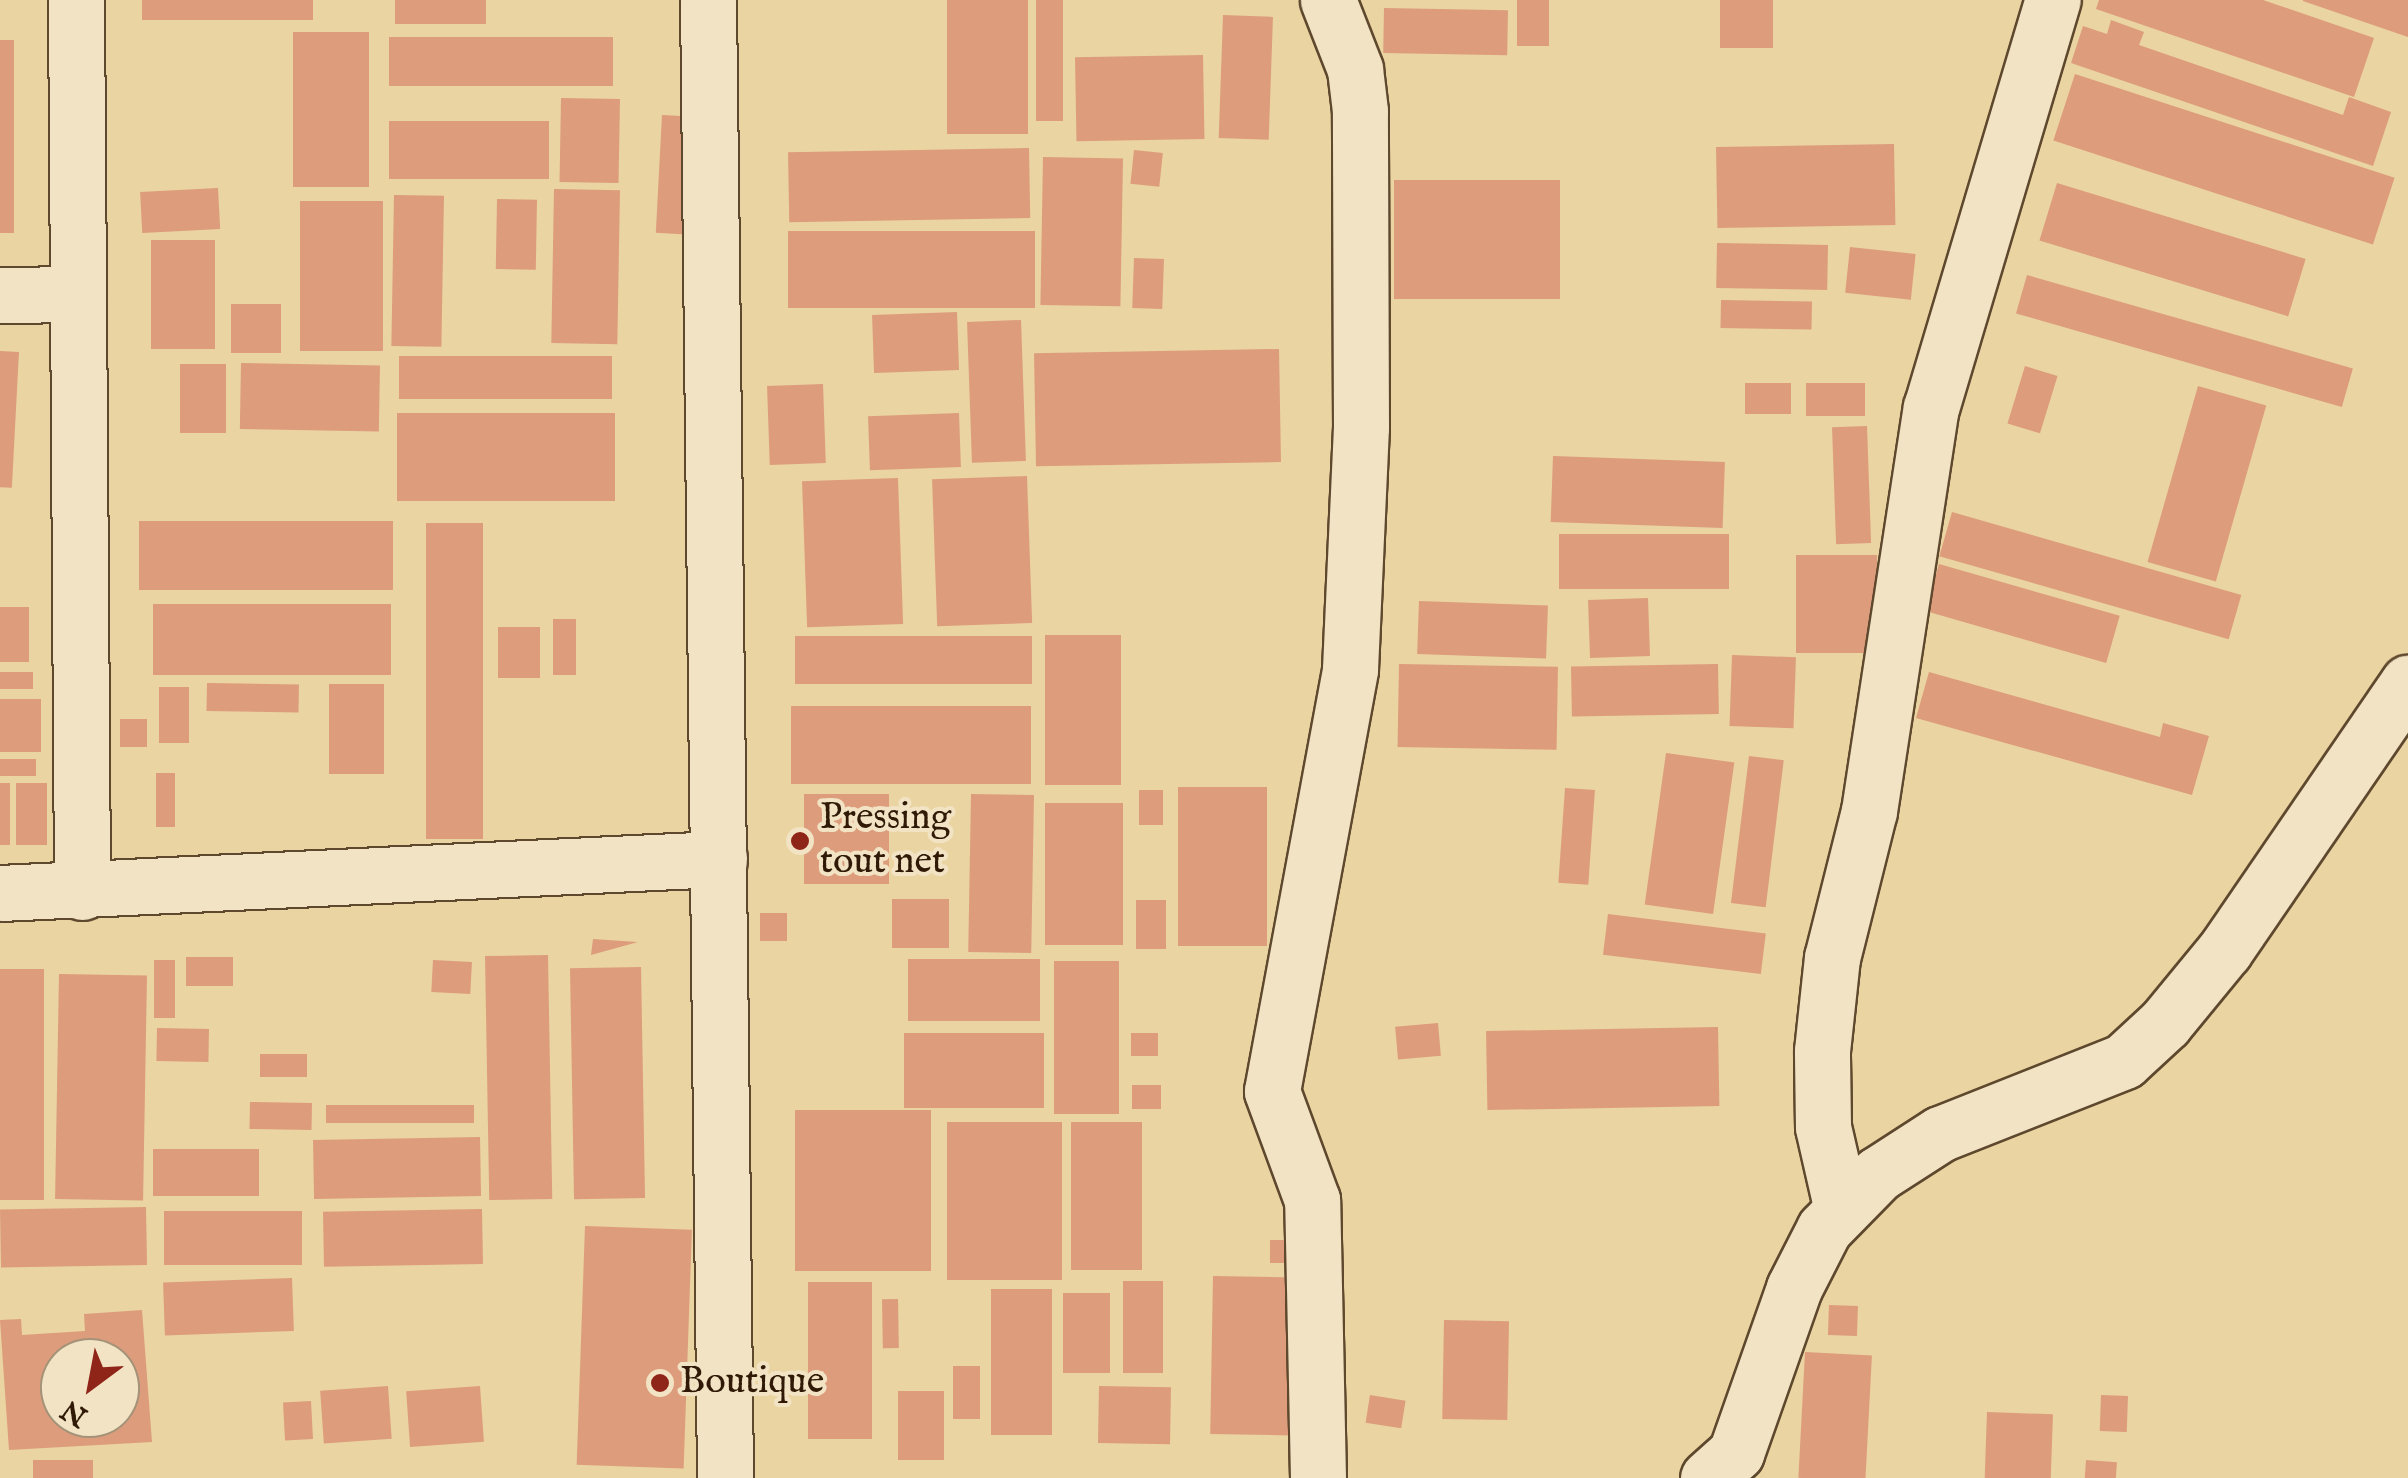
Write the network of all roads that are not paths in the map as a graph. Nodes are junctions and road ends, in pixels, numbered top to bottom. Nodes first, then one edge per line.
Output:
1 (76, 0) edge
2 (708, 0) edge
3 (1328, 0) edge
4 (2054, 0) edge
5 (78, 294) junction
6 (0, 295) edge
7 (2408, 684) edge
8 (719, 859) junction
9 (82, 892) junction
10 (0, 893) edge
11 (1842, 1210) junction
12 (725, 1478) edge
13 (1318, 1478) edge
14 (1708, 1478) edge

1 - 5 street
2 - 8 street
3 - 13 street
4 - 11 street
5 - 6 street
5 - 9 street
7 - 11 street
8 - 9 street
8 - 12 street
9 - 10 street
11 - 14 street

